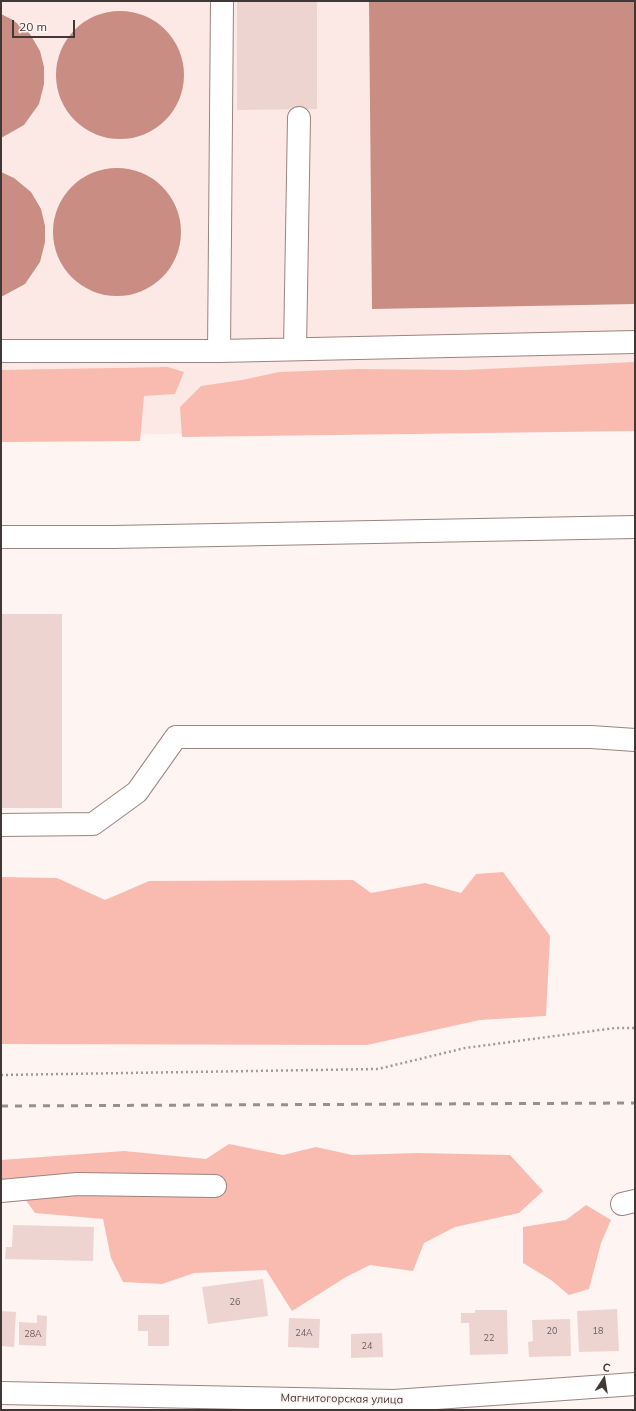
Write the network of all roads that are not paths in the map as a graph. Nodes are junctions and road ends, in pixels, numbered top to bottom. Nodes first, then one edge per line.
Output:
1 (222, 1) edge
2 (298, 118) dead end
3 (635, 342) edge
4 (295, 349) junction
5 (1, 351) edge
6 (219, 351) junction
7 (635, 527) edge
8 (1, 537) edge
9 (635, 740) edge
10 (1, 825) edge
11 (216, 1186) dead end
12 (1, 1192) edge
13 (634, 1387) edge
14 (1, 1393) edge
15 (195, 1404) edge
16 (395, 1406) edge

1 - 6 street
2 - 4 street
3 - 4 street
4 - 6 street
5 - 6 street
7 - 8 street
9 - 10 street
11 - 12 street
13 - 16 street, Магнитогорская улица
14 - 15 street, Магнитогорская улица
15 - 16 street, Магнитогорская улица

